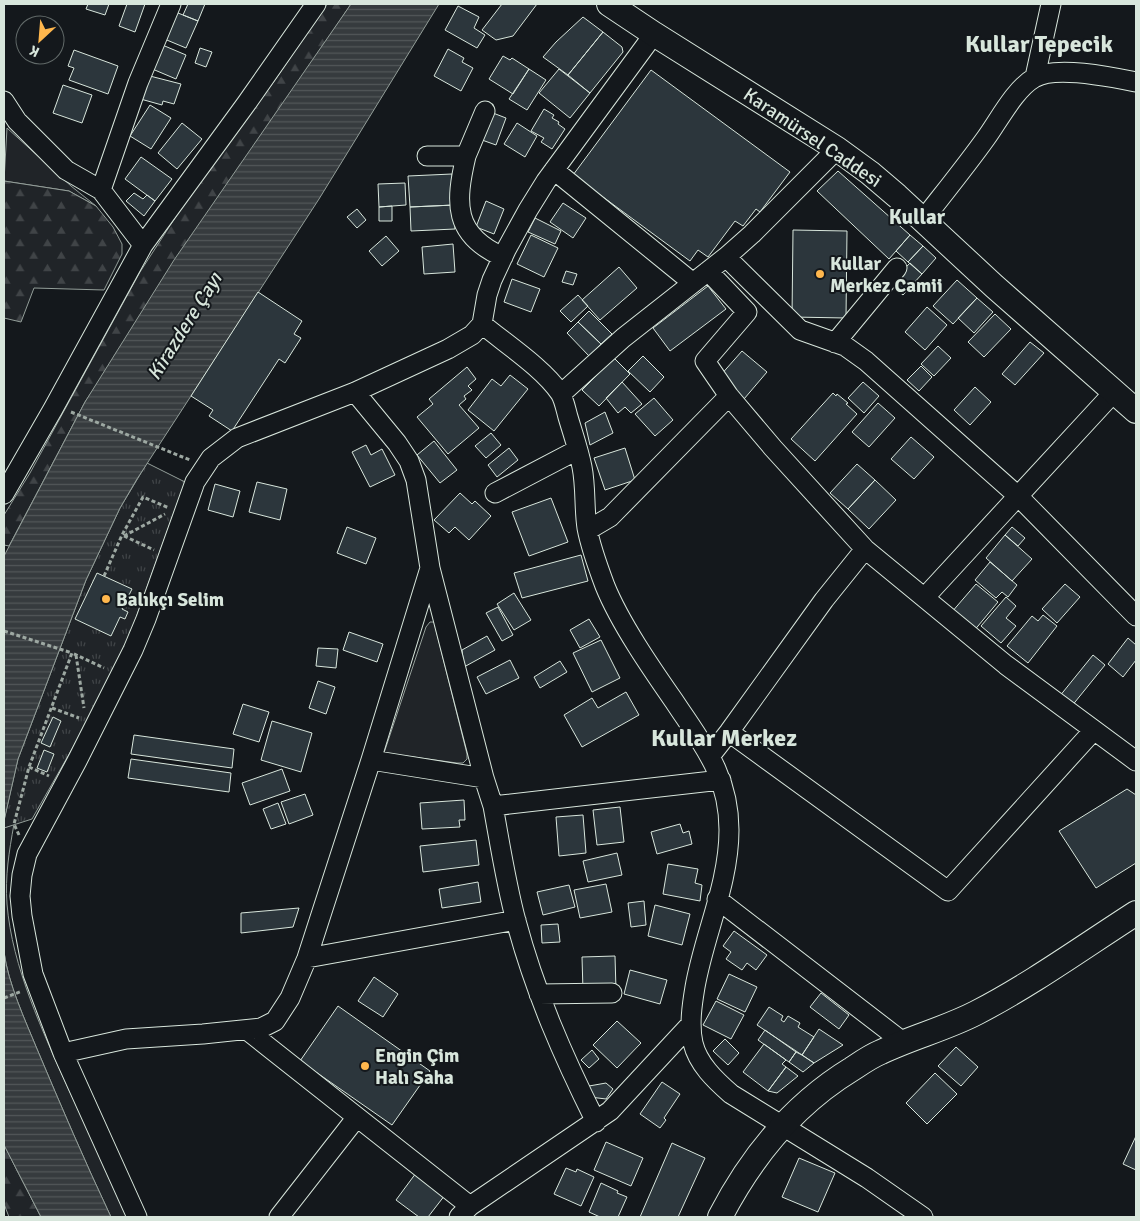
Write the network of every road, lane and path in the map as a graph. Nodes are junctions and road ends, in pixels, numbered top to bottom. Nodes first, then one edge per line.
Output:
1 (171, 4) edge
2 (316, 4) edge
3 (609, 4) edge
4 (1051, 4) edge
5 (654, 34) junction
6 (1035, 77) junction
7 (1136, 82) edge
8 (4, 101) edge
9 (485, 112) dead end
10 (837, 149) junction
11 (427, 156) dead end
12 (466, 156) junction
13 (554, 170) junction
14 (102, 190) junction
15 (923, 220) junction
16 (143, 245) junction
17 (503, 257) junction
18 (726, 257) junction
19 (897, 268) dead end
20 (708, 271) junction
21 (693, 283) junction
22 (482, 324) junction
23 (835, 343) junction
24 (355, 392) junction
25 (1114, 392) junction
26 (561, 394) junction
27 (729, 396) junction
28 (1136, 411) edge
29 (79, 415) dead end
30 (577, 450) junction
31 (205, 466) junction
32 (495, 493) dead end
33 (4, 494) edge
34 (1019, 497) junction
35 (588, 530) junction
36 (123, 536) junction
37 (865, 548) junction
38 (168, 557) junction
39 (430, 568) junction
40 (104, 576) dead end
41 (925, 597) junction
42 (1136, 616) edge
43 (4, 631) edge
44 (74, 654) junction
45 (121, 676) junction
46 (52, 708) junction
47 (91, 723) junction
48 (1094, 730) junction
49 (729, 732) junction
50 (711, 755) junction
51 (371, 760) junction
52 (1136, 761) edge
53 (29, 767) junction
54 (484, 778) junction
55 (55, 779) dead end
56 (721, 780) junction
57 (493, 806) junction
58 (28, 854) junction
59 (718, 899) junction
60 (1136, 913) edge
61 (516, 920) junction
62 (307, 958) junction
63 (612, 992) dead end
64 (539, 994) junction
65 (691, 1024) junction
66 (247, 1030) junction
67 (903, 1042) junction
68 (63, 1052) junction
69 (357, 1117) junction
70 (596, 1122) junction
71 (782, 1126) junction
72 (465, 1211) edge
73 (137, 1217) edge
74 (279, 1217) edge
75 (720, 1217) edge
76 (923, 1217) edge

1 - 14 street
2 - 16 street
3 - 5 main road, Karamürsel Caddesi
4 - 6 street
5 - 10 main road, Karamürsel Caddesi
5 - 13 street
6 - 7 street
6 - 15 street
8 - 14 street
9 - 12 street
10 - 15 main road, Karamürsel Caddesi
10 - 18 street
11 - 12 street
12 - 17 street
13 - 17 street
13 - 21 street
14 - 16 street
15 - 25 main road, Karamürsel Caddesi
16 - 33 street
17 - 22 street
18 - 20 street
18 - 23 street
19 - 23 street
20 - 21 street
20 - 27 street
21 - 26 street
22 - 24 street
22 - 26 street
23 - 34 street
24 - 31 street
24 - 39 street
25 - 28 main road, Karamürsel Caddesi
25 - 34 street
26 - 30 street
27 - 35 street
27 - 37 street
29 - 31 path
30 - 32 street
30 - 35 street
31 - 38 street
34 - 41 street
34 - 42 street
35 - 50 street
36 - 36 path
36 - 38 path
36 - 40 path
37 - 41 street
37 - 49 street
38 - 45 street
39 - 51 street
39 - 54 street
41 - 48 street
43 - 44 path
44 - 45 path
44 - 46 path
44 - 47 path
45 - 47 street
46 - 47 path
46 - 53 path
47 - 58 street
48 - 49 street
48 - 52 street
49 - 50 street
50 - 56 street
51 - 54 street
51 - 62 street
53 - 55 path
53 - 58 path
54 - 57 street
56 - 57 street
56 - 59 street
57 - 61 street
58 - 68 street
59 - 65 street
59 - 67 street
60 - 67 main road
61 - 62 street
61 - 64 street
62 - 66 street
63 - 64 street
64 - 70 street
65 - 70 street
65 - 71 street
66 - 68 street
66 - 69 street
67 - 71 main road
68 - 73 street
69 - 72 street
69 - 74 street
70 - 72 street
71 - 75 main road
71 - 76 street

